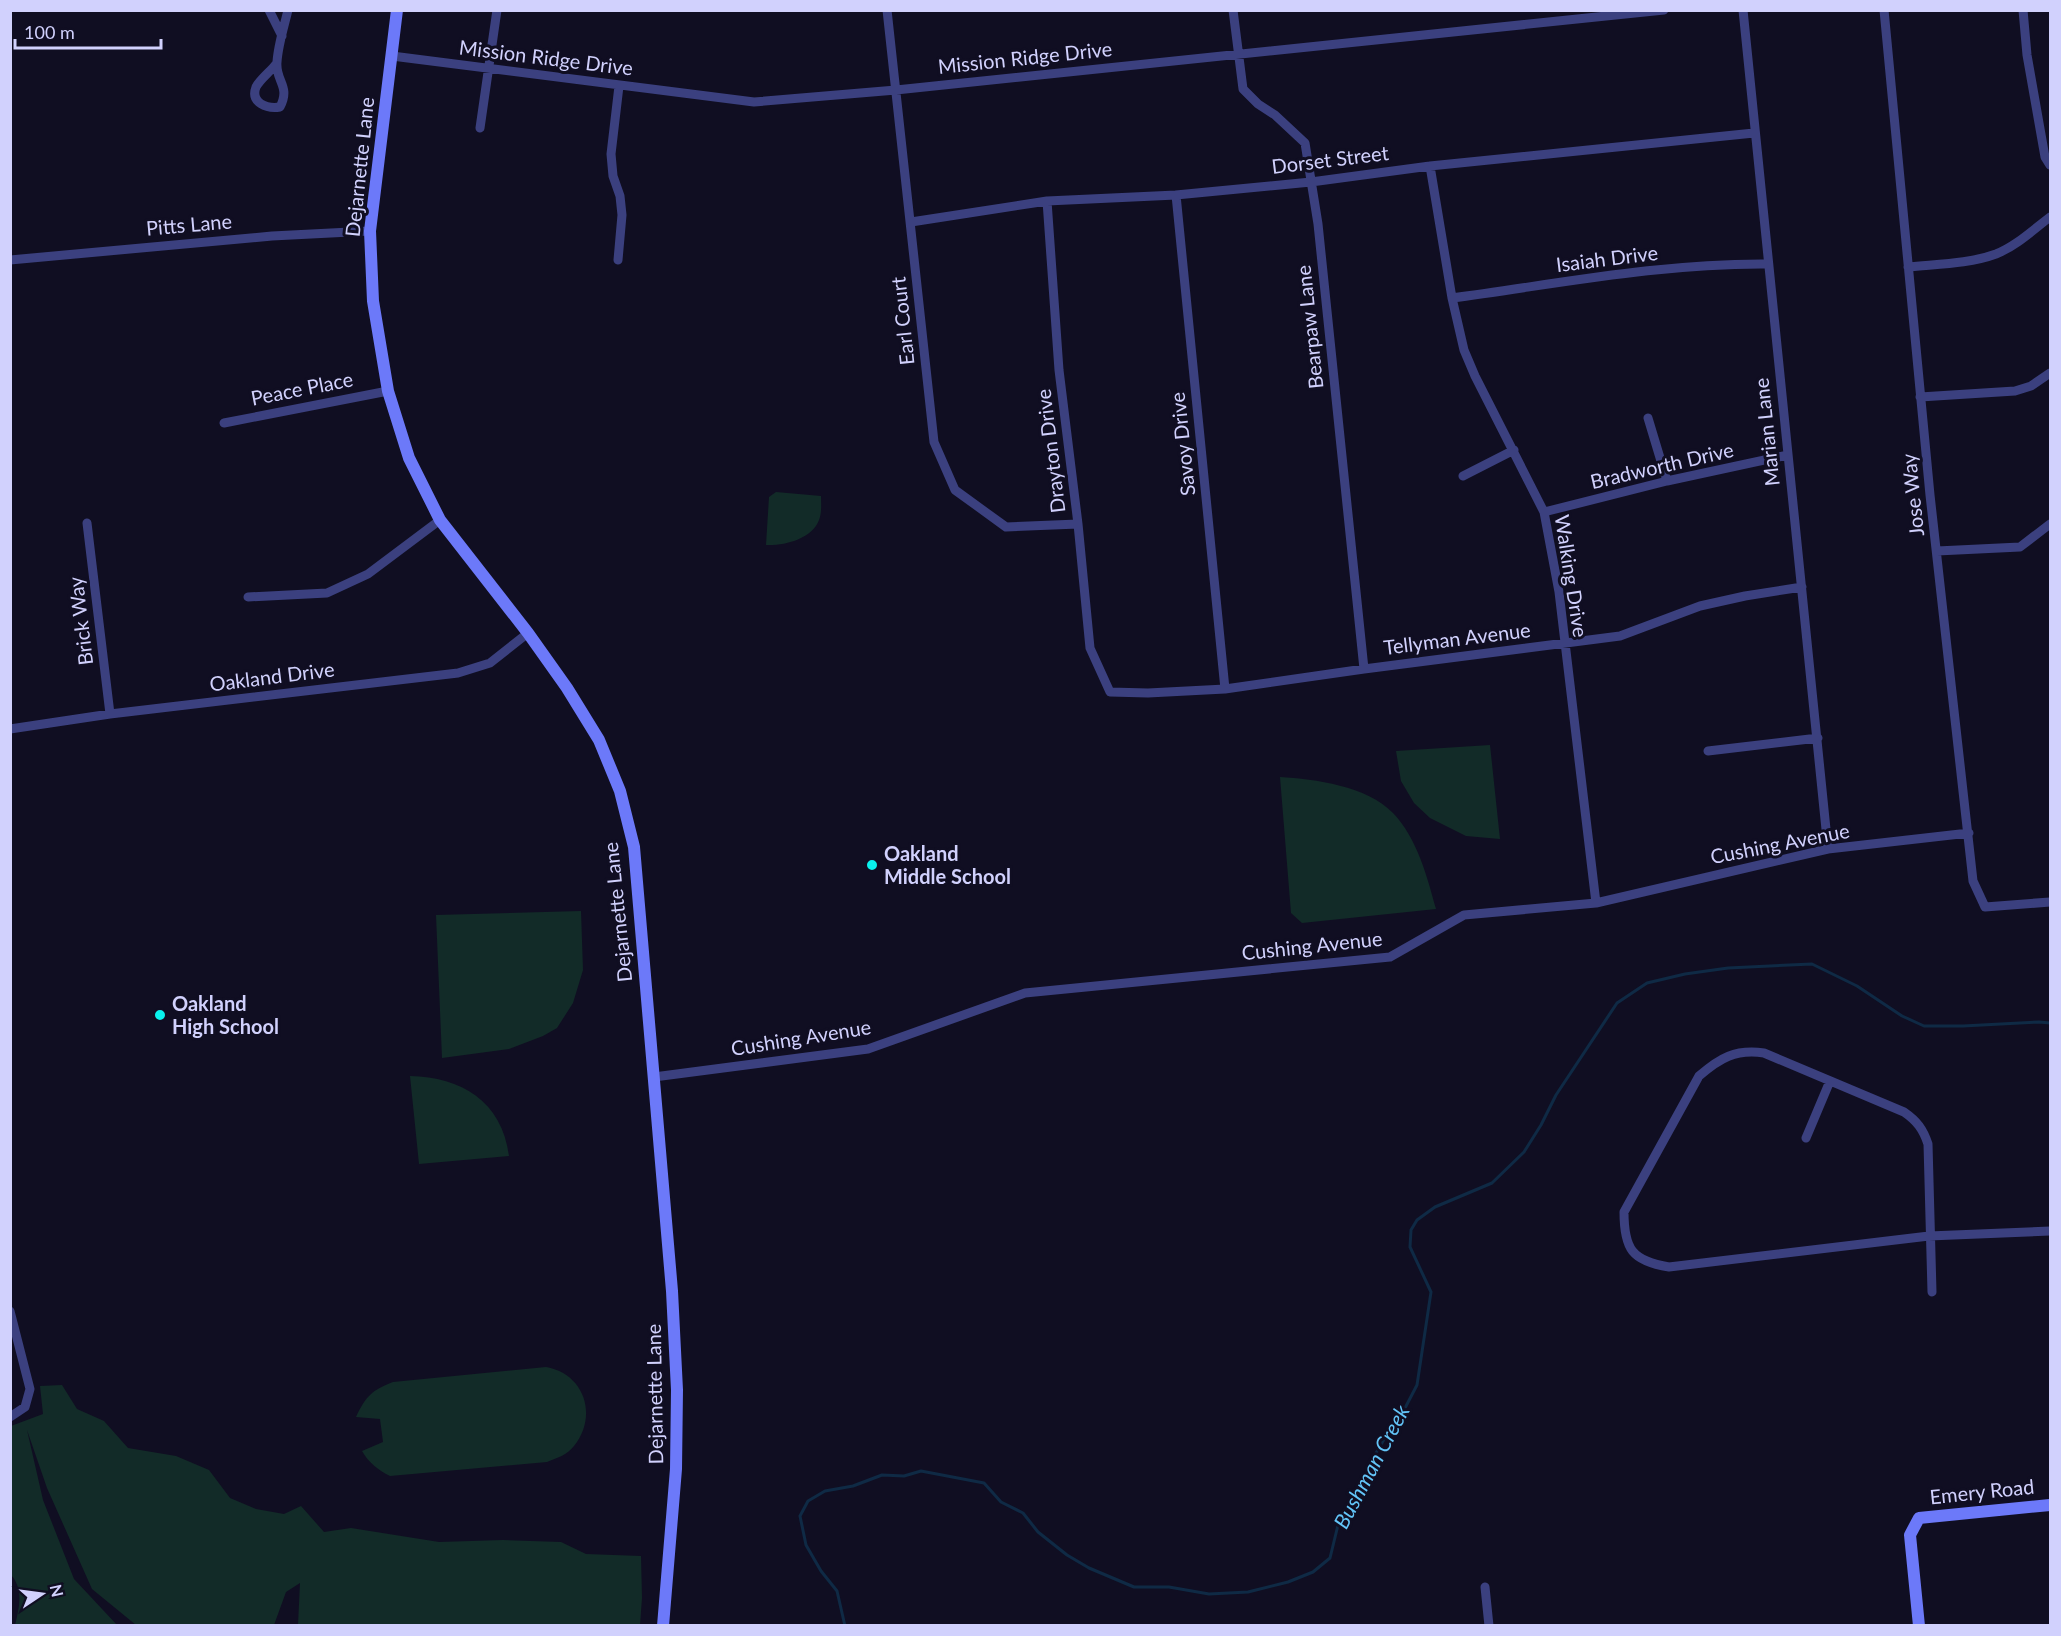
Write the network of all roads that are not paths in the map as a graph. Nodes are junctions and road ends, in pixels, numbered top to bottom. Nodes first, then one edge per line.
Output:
1 (269, 10) edge
2 (288, 10) edge
3 (397, 10) edge
4 (497, 10) edge
5 (887, 10) edge
6 (1233, 10) edge
7 (1664, 10) edge
8 (1743, 10) edge
9 (1884, 10) edge
10 (2023, 10) edge
11 (282, 36) junction
12 (1239, 54) junction
13 (392, 57) junction
14 (276, 64) junction
15 (488, 69) junction
16 (619, 86) junction
17 (896, 90) junction
18 (480, 129) dead end
19 (1754, 133) junction
20 (2050, 165) edge
21 (1430, 166) junction
22 (1311, 182) junction
23 (1176, 195) junction
24 (1047, 201) junction
25 (2050, 217) edge
26 (911, 222) junction
27 (370, 231) junction
28 (10, 260) edge
29 (618, 260) dead end
30 (1768, 264) junction
31 (1908, 267) junction
32 (1452, 298) junction
33 (2050, 373) edge
34 (388, 390) junction
35 (1920, 396) junction
36 (1648, 418) dead end
37 (224, 423) dead end
38 (1514, 450) junction
39 (1788, 455) junction
40 (1463, 476) dead end
41 (1667, 481) junction
42 (1544, 512) junction
43 (440, 520) junction
44 (87, 523) dead end
45 (1078, 524) junction
46 (2050, 524) edge
47 (1937, 551) junction
48 (1802, 587) junction
49 (248, 597) dead end
50 (528, 633) junction
51 (1564, 643) junction
52 (1364, 669) junction
53 (1225, 690) junction
54 (1110, 692) joint
55 (110, 714) junction
56 (10, 729) edge
57 (1818, 738) junction
58 (1708, 750) dead end
59 (1969, 833) junction
60 (1828, 849) junction
61 (2050, 902) edge
62 (1596, 903) junction
63 (654, 1077) junction
64 (1830, 1081) junction
65 (1806, 1138) dead end
66 (2050, 1231) edge
67 (1929, 1236) junction
68 (1932, 1292) dead end
69 (10, 1311) edge
70 (10, 1417) edge
71 (2050, 1505) edge
72 (1485, 1587) dead end
73 (663, 1626) edge
74 (1489, 1626) edge
75 (1919, 1626) edge

1 - 11 street
2 - 11 street
3 - 13 main road, Dejarnette Lane
4 - 15 street
5 - 17 street, Earl Court
6 - 12 street, Bearpaw Lane
7 - 12 street, Mission Ridge Drive
8 - 19 street, Marian Lane
9 - 31 street, Jose Way
10 - 20 street
11 - 14 street
12 - 17 street, Mission Ridge Drive
12 - 22 street, Bearpaw Lane
13 - 15 street, Mission Ridge Drive
13 - 27 main road, Dejarnette Lane
14 - 14 street
15 - 16 street, Mission Ridge Drive
15 - 18 street
16 - 17 street, Mission Ridge Drive
16 - 29 street
17 - 26 street, Earl Court
19 - 21 street, Dorset Street
19 - 30 street, Marian Lane
21 - 22 street, Dorset Street
21 - 32 street, Walking Drive
22 - 23 street, Dorset Street
22 - 52 street, Bearpaw Lane
23 - 24 street, Dorset Street
23 - 53 street, Savoy Drive
24 - 26 street, Dorset Street
24 - 45 street, Drayton Drive
25 - 31 street
26 - 45 street, Earl Court
27 - 28 street, Pitts Lane
27 - 34 main road, Dejarnette Lane
30 - 32 street, Isaiah Drive
30 - 39 street, Marian Lane
31 - 35 street, Jose Way
32 - 38 street, Walking Drive
33 - 35 street
34 - 37 street, Peace Place
34 - 43 main road, Dejarnette Lane
35 - 47 street, Jose Way
36 - 41 street
38 - 40 street
38 - 42 street, Walking Drive
39 - 41 street, Bradworth Drive
39 - 48 street, Marian Lane
41 - 42 street, Bradworth Drive
42 - 51 street, Walking Drive
43 - 49 street
43 - 50 main road, Dejarnette Lane
44 - 55 street, Brick Way
45 - 54 street, Drayton Drive
46 - 47 street
47 - 59 street, Jose Way
48 - 51 street, Tellyman Avenue
48 - 57 street, Marian Lane
50 - 55 street, Oakland Drive
50 - 63 main road, Dejarnette Lane
51 - 52 street, Tellyman Avenue
51 - 62 street, Walking Drive
52 - 53 street, Tellyman Avenue
53 - 54 street, Tellyman Avenue
55 - 56 street, Oakland Drive
57 - 58 street
57 - 60 street, Marian Lane
59 - 60 street, Cushing Avenue
59 - 61 street, Jose Way
60 - 62 street, Cushing Avenue
62 - 63 street, Cushing Avenue
63 - 73 main road, Dejarnette Lane
64 - 65 street
64 - 67 street
64 - 67 street
66 - 67 street
67 - 68 street
69 - 70 street
71 - 75 main road, Emery Road
72 - 74 street

